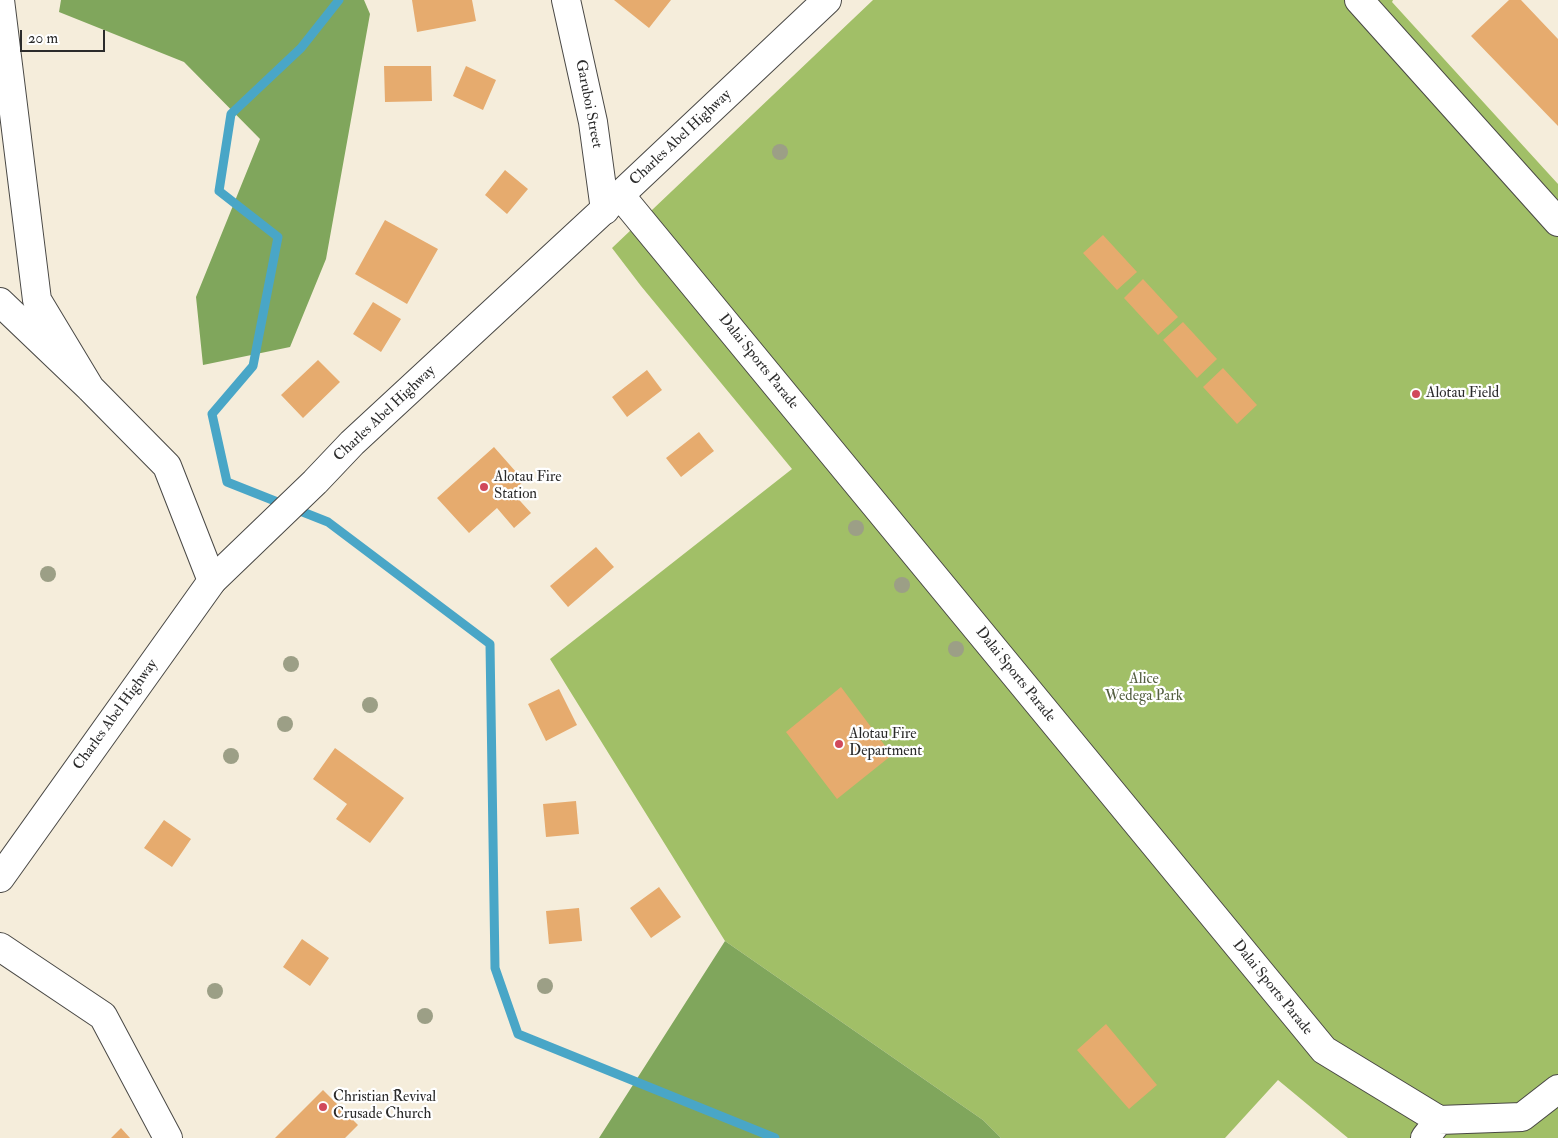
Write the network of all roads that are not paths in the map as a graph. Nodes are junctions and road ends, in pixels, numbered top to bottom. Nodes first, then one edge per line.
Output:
1 (0, 0) edge
2 (566, 0) edge
3 (827, 0) edge
4 (1360, 0) edge
5 (612, 203) junction
6 (1558, 222) edge
7 (0, 302) edge
8 (90, 388) junction
9 (212, 581) junction
10 (0, 878) edge
11 (0, 947) edge
12 (1558, 1089) edge
13 (1432, 1129) edge
14 (168, 1138) edge

1 - 8 street
2 - 5 street, Garuboi Street
3 - 5 street, Charles Abel Highway
4 - 6 street
5 - 9 street, Charles Abel Highway
5 - 13 street, Dalai Sports Parade
7 - 8 street
8 - 9 street
9 - 10 street, Charles Abel Highway
11 - 14 street
12 - 13 street

